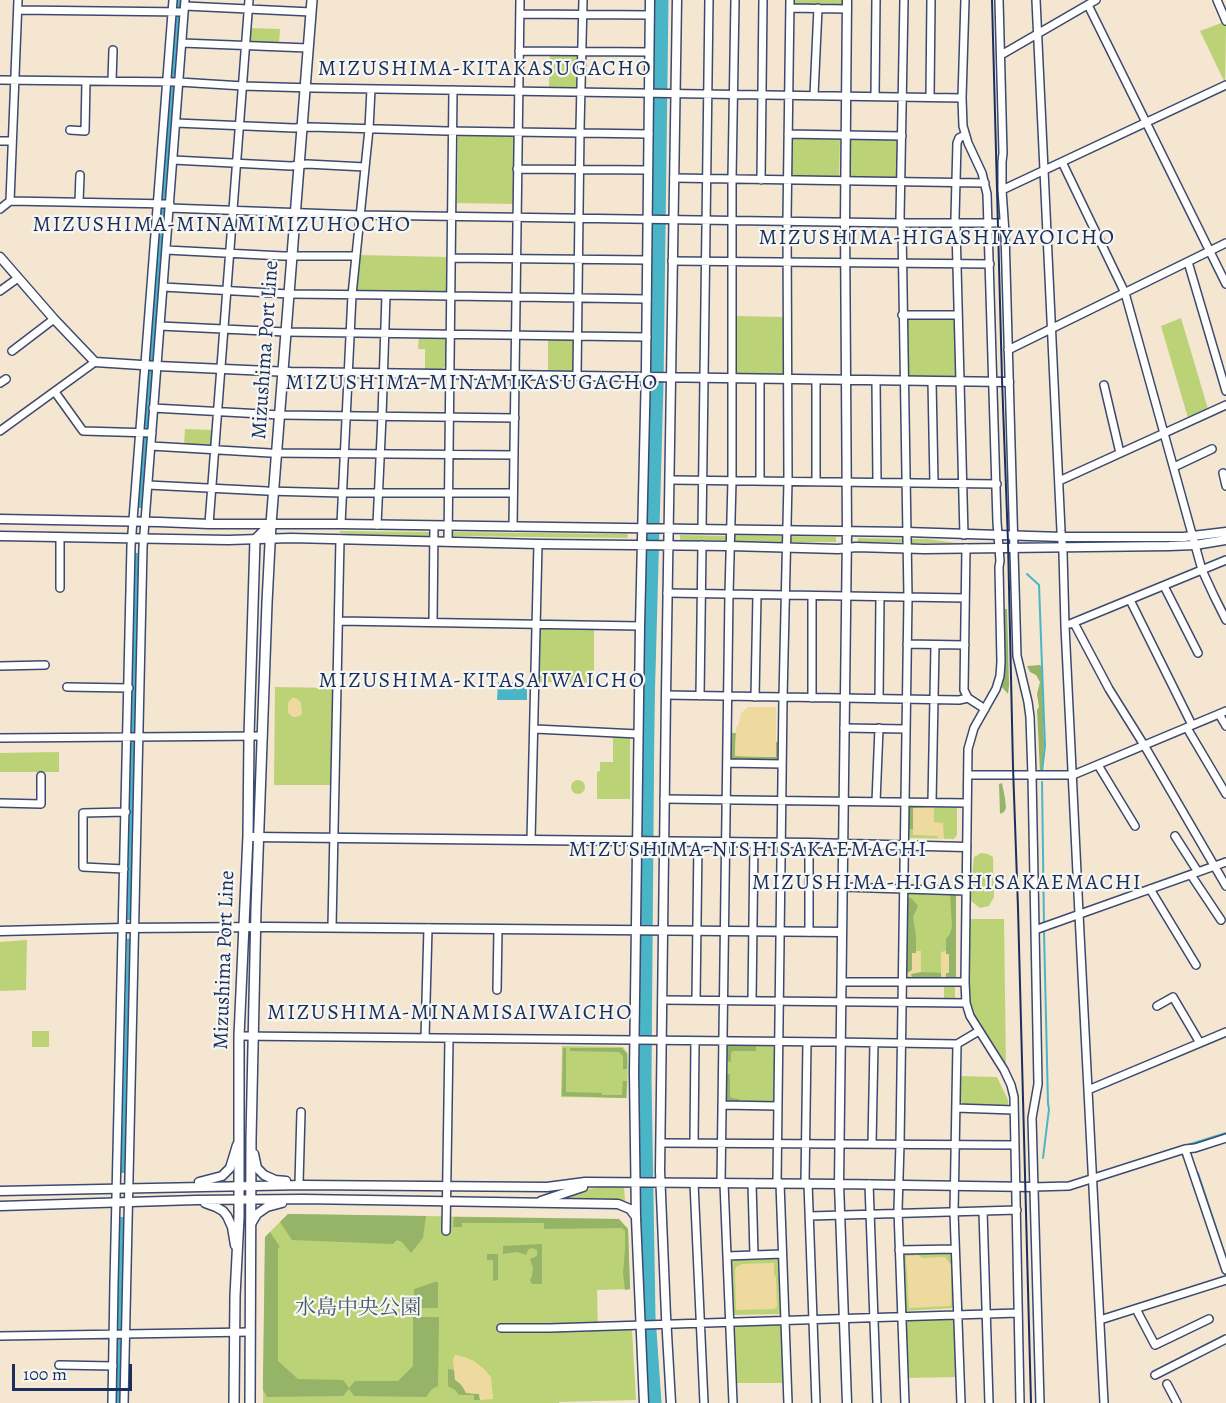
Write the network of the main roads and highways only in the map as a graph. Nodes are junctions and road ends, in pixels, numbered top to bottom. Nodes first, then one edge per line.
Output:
1 (312, 0) edge
2 (271, 524) junction
3 (234, 1403) edge
4 (250, 1403) edge

1 - 2 main road, Mizushima Port Line
2 - 3 main road, Mizushima Port Line
2 - 4 main road, Mizushima Port Line

